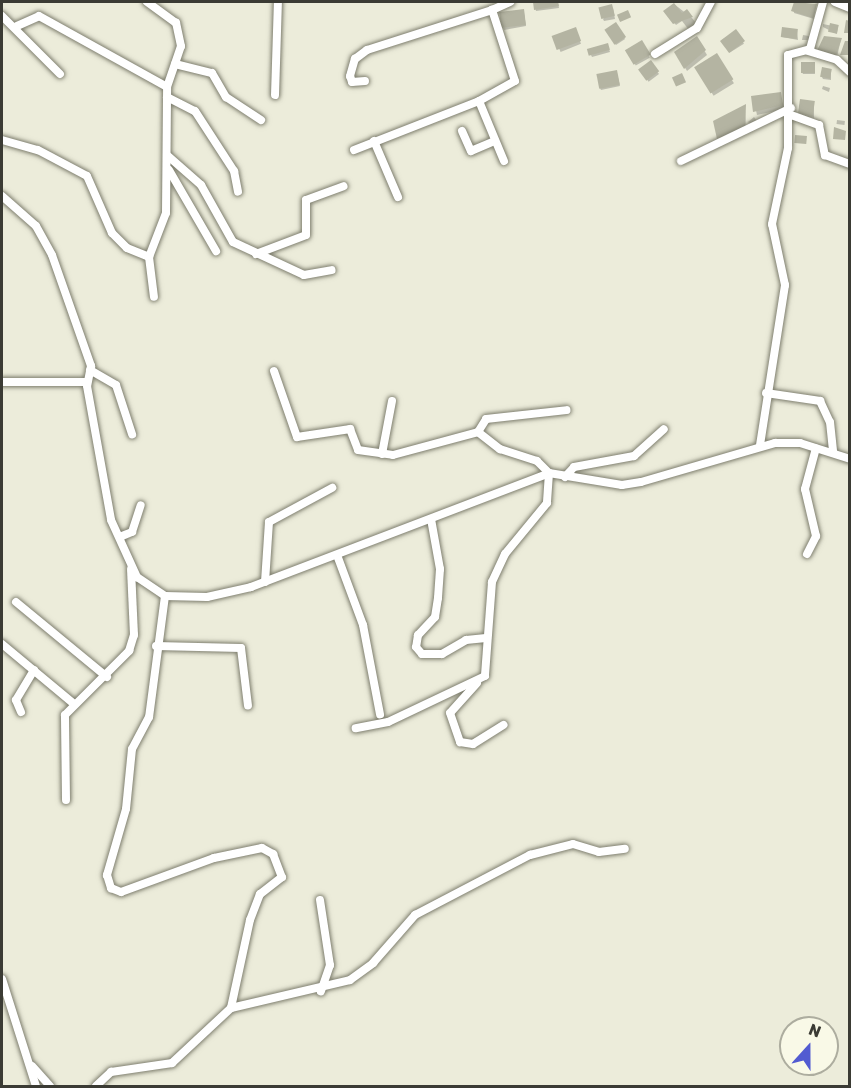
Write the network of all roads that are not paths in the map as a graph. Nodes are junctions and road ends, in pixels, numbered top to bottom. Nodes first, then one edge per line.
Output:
1 (147, 2) edge
2 (278, 2) edge
3 (510, 2) edge
4 (711, 2) edge
5 (823, 2) edge
6 (835, 2) edge
7 (849, 8) edge
8 (492, 10) junction
9 (2, 16) edge
10 (17, 26) junction
11 (808, 51) junction
12 (655, 54) dead end
13 (175, 64) junction
14 (849, 72) edge
15 (60, 74) dead end
16 (365, 81) dead end
17 (167, 87) junction
18 (275, 95) dead end
19 (167, 97) junction
20 (478, 101) junction
21 (791, 112) junction
22 (261, 120) dead end
23 (462, 131) dead end
24 (2, 140) edge
25 (374, 141) junction
26 (495, 141) junction
27 (354, 150) dead end
28 (168, 156) junction
29 (504, 161) dead end
30 (681, 161) dead end
31 (849, 164) edge
32 (168, 166) junction
33 (344, 186) dead end
34 (238, 192) dead end
35 (2, 196) edge
36 (398, 197) dead end
37 (216, 251) dead end
38 (256, 254) junction
39 (148, 257) junction
40 (332, 270) dead end
41 (154, 297) dead end
42 (90, 370) junction
43 (274, 371) dead end
44 (2, 382) edge
45 (87, 382) junction
46 (766, 393) junction
47 (392, 401) dead end
48 (567, 410) dead end
49 (664, 429) dead end
50 (478, 432) junction
51 (132, 434) dead end
52 (760, 445) junction
53 (816, 448) junction
54 (833, 453) junction
55 (382, 454) junction
56 (849, 459) edge
57 (549, 473) junction
58 (565, 477) junction
59 (332, 488) dead end
60 (141, 506) dead end
61 (431, 519) junction
62 (122, 536) junction
63 (807, 554) dead end
64 (337, 555) junction
65 (130, 560) junction
66 (265, 582) junction
67 (165, 596) junction
68 (16, 602) dead end
69 (486, 638) junction
70 (2, 644) edge
71 (156, 646) junction
72 (34, 670) junction
73 (107, 677) junction
74 (482, 679) junction
75 (74, 704) junction
76 (248, 706) dead end
77 (21, 712) dead end
78 (380, 714) dead end
79 (504, 725) dead end
80 (356, 728) dead end
81 (66, 800) dead end
82 (625, 849) dead end
83 (320, 900) dead end
84 (2, 979) edge
85 (321, 991) junction
86 (231, 1008) junction
87 (27, 1058) junction
88 (36, 1086) edge
89 (50, 1086) edge
90 (96, 1086) edge

1 - 13 street
2 - 18 street
3 - 8 street
4 - 12 street
5 - 11 street
6 - 7 street
8 - 16 street
8 - 20 street
9 - 10 street
10 - 15 street
10 - 17 street
11 - 14 street
11 - 21 street
13 - 17 street
13 - 22 street
17 - 19 street
19 - 28 street
19 - 34 street
20 - 25 street
20 - 26 street
21 - 30 street
21 - 31 street
21 - 46 street
23 - 26 street
24 - 39 street
25 - 27 street
25 - 36 street
26 - 29 street
28 - 32 street
28 - 38 street
32 - 37 street
32 - 39 street
33 - 38 street
35 - 42 street
38 - 40 street
39 - 41 street
42 - 45 street
42 - 51 street
43 - 55 street
44 - 45 street
45 - 62 street
46 - 52 street
46 - 54 street
47 - 55 street
48 - 50 street
49 - 58 street
50 - 55 street
50 - 57 street
52 - 53 street
52 - 58 street
53 - 54 street
53 - 63 street
54 - 56 street
57 - 58 street
57 - 61 street
57 - 69 street
59 - 66 street
60 - 62 street
61 - 64 street
61 - 69 street
62 - 65 street
64 - 66 street
64 - 78 street
65 - 67 street
65 - 73 street
66 - 67 street
67 - 71 street
68 - 73 street
69 - 74 street
70 - 72 street
71 - 76 street
71 - 86 street
72 - 75 street
72 - 77 street
73 - 75 street
74 - 79 street
74 - 80 street
75 - 81 street
82 - 85 street
83 - 85 street
84 - 87 street
85 - 86 street
86 - 90 street
87 - 88 street
87 - 89 street

